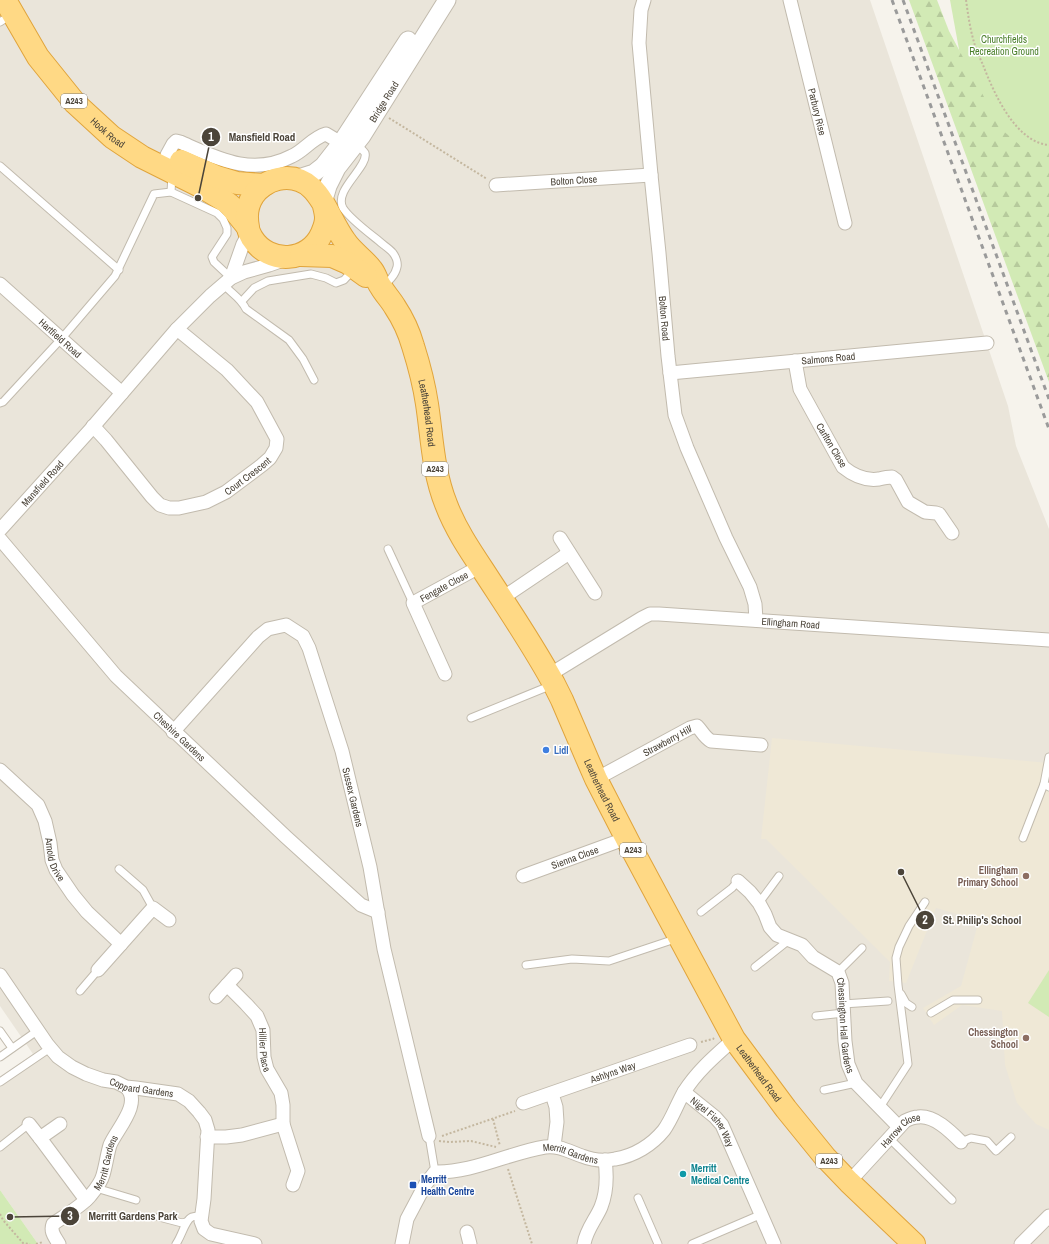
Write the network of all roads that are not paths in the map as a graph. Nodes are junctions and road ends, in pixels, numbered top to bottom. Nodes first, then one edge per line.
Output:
1 (434, 0) edge
2 (447, 0) edge
3 (644, 0) edge
4 (790, 0) edge
5 (10, 9) edge
6 (349, 144) junction
7 (0, 166) edge
8 (170, 173) junction
9 (651, 175) junction
10 (295, 179) junction
11 (264, 185) junction
12 (496, 185) road end
13 (324, 205) junction
14 (845, 223) dead end
15 (248, 229) junction
16 (296, 256) junction
17 (355, 268) junction
18 (119, 270) junction
19 (227, 281) junction
20 (0, 284) edge
21 (381, 288) junction
22 (242, 301) junction
23 (177, 329) junction
24 (62, 338) junction
25 (987, 343) dead end
26 (795, 361) junction
27 (670, 373) junction
28 (314, 380) dead end
29 (122, 393) junction
30 (0, 403) edge
31 (93, 426) junction
32 (0, 530) edge
33 (952, 533) dead end
34 (560, 538) dead end
35 (0, 539) edge
36 (388, 549) dead end
37 (570, 553) junction
38 (481, 566) junction
39 (595, 593) dead end
40 (501, 599) junction
41 (412, 603) junction
42 (756, 620) junction
43 (1049, 640) edge
44 (445, 674) dead end
45 (551, 679) junction
46 (471, 718) dead end
47 (173, 732) junction
48 (761, 745) dead end
49 (1049, 757) edge
50 (0, 770) edge
51 (596, 779) junction
52 (1046, 785) edge
53 (627, 838) junction
54 (1023, 838) dead end
55 (119, 869) dead end
56 (523, 876) dead end
57 (779, 876) dead end
58 (738, 881) joint
59 (925, 902) dead end
60 (759, 903) junction
61 (153, 908) junction
62 (378, 912) junction
63 (701, 912) dead end
64 (169, 920) dead end
65 (680, 938) junction
66 (789, 940) junction
67 (121, 944) junction
68 (862, 948) dead end
69 (526, 965) dead end
70 (755, 967) dead end
71 (98, 970) joint
72 (838, 972) junction
73 (0, 975) edge
74 (236, 975) dead end
75 (898, 984) junction
76 (227, 985) junction
77 (80, 991) dead end
78 (216, 997) dead end
79 (978, 1000) dead end
80 (888, 1001) dead end
81 (912, 1007) dead end
82 (843, 1009) junction
83 (931, 1013) dead end
84 (816, 1016) dead end
85 (0, 1031) edge
86 (37, 1031) junction
87 (730, 1032) junction
88 (690, 1046) road end
89 (12, 1048) junction
90 (50, 1048) junction
91 (0, 1057) edge
92 (0, 1082) edge
93 (856, 1084) junction
94 (126, 1087) junction
95 (824, 1090) dead end
96 (542, 1092) junction
97 (684, 1092) junction
98 (523, 1103) road end
99 (880, 1107) junction
100 (29, 1124) joint
101 (60, 1124) dead end
102 (283, 1124) junction
103 (899, 1127) junction
104 (429, 1136) joint
105 (208, 1137) junction
106 (1011, 1137) dead end
107 (40, 1138) junction
108 (889, 1138) junction
109 (961, 1142) joint
110 (0, 1146) edge
111 (554, 1146) junction
112 (605, 1160) junction
113 (435, 1172) junction
114 (849, 1182) junction
115 (293, 1185) dead end
116 (96, 1188) junction
117 (638, 1198) dead end
118 (86, 1200) junction
119 (136, 1200) dead end
120 (952, 1200) dead end
121 (762, 1214) junction
122 (202, 1216) junction
123 (1049, 1216) edge
124 (159, 1217) dead end
125 (186, 1222) junction
126 (223, 1240) edge
127 (59, 1244) edge
128 (176, 1244) edge
129 (254, 1244) edge
130 (402, 1244) edge
131 (584, 1244) edge
132 (658, 1244) edge
133 (692, 1244) edge
134 (774, 1244) edge
135 (914, 1244) edge
136 (1021, 1244) edge

1 - 6 street, Bridge Road
2 - 6 street, Bridge Road
3 - 9 street, Bolton Road
4 - 14 street, Parbury Rise
5 - 8 highway, Hook Road / A243
6 - 8 street
6 - 10 street, Bridge Road
6 - 13 street, Bridge Road
6 - 21 lane
7 - 18 lane
8 - 11 highway, Hook Road / A243
8 - 15 highway, Hook Road / A243
8 - 18 lane
8 - 19 lane
9 - 12 street, Bolton Close
9 - 27 street, Bolton Road
10 - 11 highway, A243
10 - 13 highway, A243
11 - 15 highway, A243
13 - 16 highway
13 - 21 highway, A243
15 - 16 highway, A243
15 - 19 street, Mansfield Road
16 - 17 highway, A243
16 - 19 street, Mansfield Road
17 - 21 highway, A243
17 - 22 lane
18 - 24 lane
19 - 22 lane
19 - 23 street, Mansfield Road
20 - 24 street, Hartfield Road
21 - 38 highway, Leatherhead Road / A243
22 - 28 lane
23 - 29 street, Mansfield Road
23 - 31 street, Court Crescent
24 - 29 street, Hartfield Road
24 - 30 lane
25 - 26 street, Salmons Road
26 - 27 street, Salmons Road
26 - 33 street, Carlton Close
27 - 42 street, Bolton Road
29 - 31 street, Mansfield Road
31 - 32 street, Mansfield Road
34 - 37 street
35 - 47 street, Cheshire Gardens
36 - 41 lane
37 - 39 street
37 - 40 street
38 - 40 highway, Leatherhead Road / A243
38 - 41 street, Fengate Close
40 - 45 highway, Leatherhead Road / A243
41 - 44 street, Fengate Close
42 - 43 street, Ellingham Road
42 - 45 street, Ellingham Road
45 - 46 lane
45 - 51 highway, Leatherhead Road / A243
47 - 62 street, Cheshire Gardens
47 - 62 street, Sussex Gardens
48 - 51 street, Strawberry Hill
49 - 52 lane
50 - 67 street, Arnold Drive
51 - 53 highway, Leatherhead Road / A243
52 - 54 lane
53 - 56 street, Sienna Close
53 - 65 highway, Leatherhead Road / A243
55 - 61 lane
57 - 60 lane
58 - 60 street, Chessington Hall Gardens
58 - 63 lane
59 - 75 lane
60 - 66 street, Chessington Hall Gardens
61 - 64 street
61 - 67 street
62 - 104 street, Sussex Gardens
65 - 69 lane
65 - 87 highway, Leatherhead Road / A243
66 - 70 lane
66 - 72 street, Chessington Hall Gardens
67 - 71 street
68 - 72 lane
71 - 77 lane
72 - 82 street, Chessington Hall Gardens
73 - 86 street, Coppard Gardens
74 - 76 street
75 - 81 lane
75 - 99 lane
76 - 78 street
76 - 102 street, Hillier Place
79 - 83 lane
80 - 82 lane
82 - 84 lane
82 - 93 street, Chessington Hall Gardens
85 - 89 lane
86 - 89 lane
86 - 90 street, Coppard Gardens
87 - 97 street, Merritt Gardens
87 - 114 highway, Leatherhead Road / A243
88 - 96 street, Ashlyns Way
89 - 91 lane
90 - 92 lane
90 - 94 street, Coppard Gardens
93 - 95 lane
93 - 99 street, Chessington Hall Gardens
94 - 105 street, Coppard Gardens
94 - 116 street, Merritt Gardens
96 - 98 street, Ashlyns Way
96 - 111 street
97 - 112 street, Merritt Gardens
97 - 121 street, Nigel Fisher Way
99 - 103 street, Chessington Hall Gardens
100 - 107 street
100 - 110 lane
101 - 107 street
102 - 105 street
102 - 115 street, Hillier Place
103 - 108 street, Harrow Close
103 - 109 street, Harrow Close
104 - 113 lane
105 - 122 street, Coppard Gardens
106 - 109 lane
107 - 118 street
108 - 114 street, Harrow Close
108 - 120 lane
111 - 112 street, Merritt Gardens
111 - 113 street, Merritt Gardens
112 - 131 street
113 - 130 street
114 - 135 highway, Leatherhead Road / A243
116 - 118 street, Merritt Gardens
116 - 119 lane
117 - 132 lane
118 - 127 street, Merritt Gardens
121 - 133 lane
121 - 134 street, Nigel Fisher Way
122 - 125 lane
122 - 126 street, Coppard Gardens
123 - 136 street
124 - 125 lane
125 - 128 lane
126 - 129 street, Coppard Gardens

